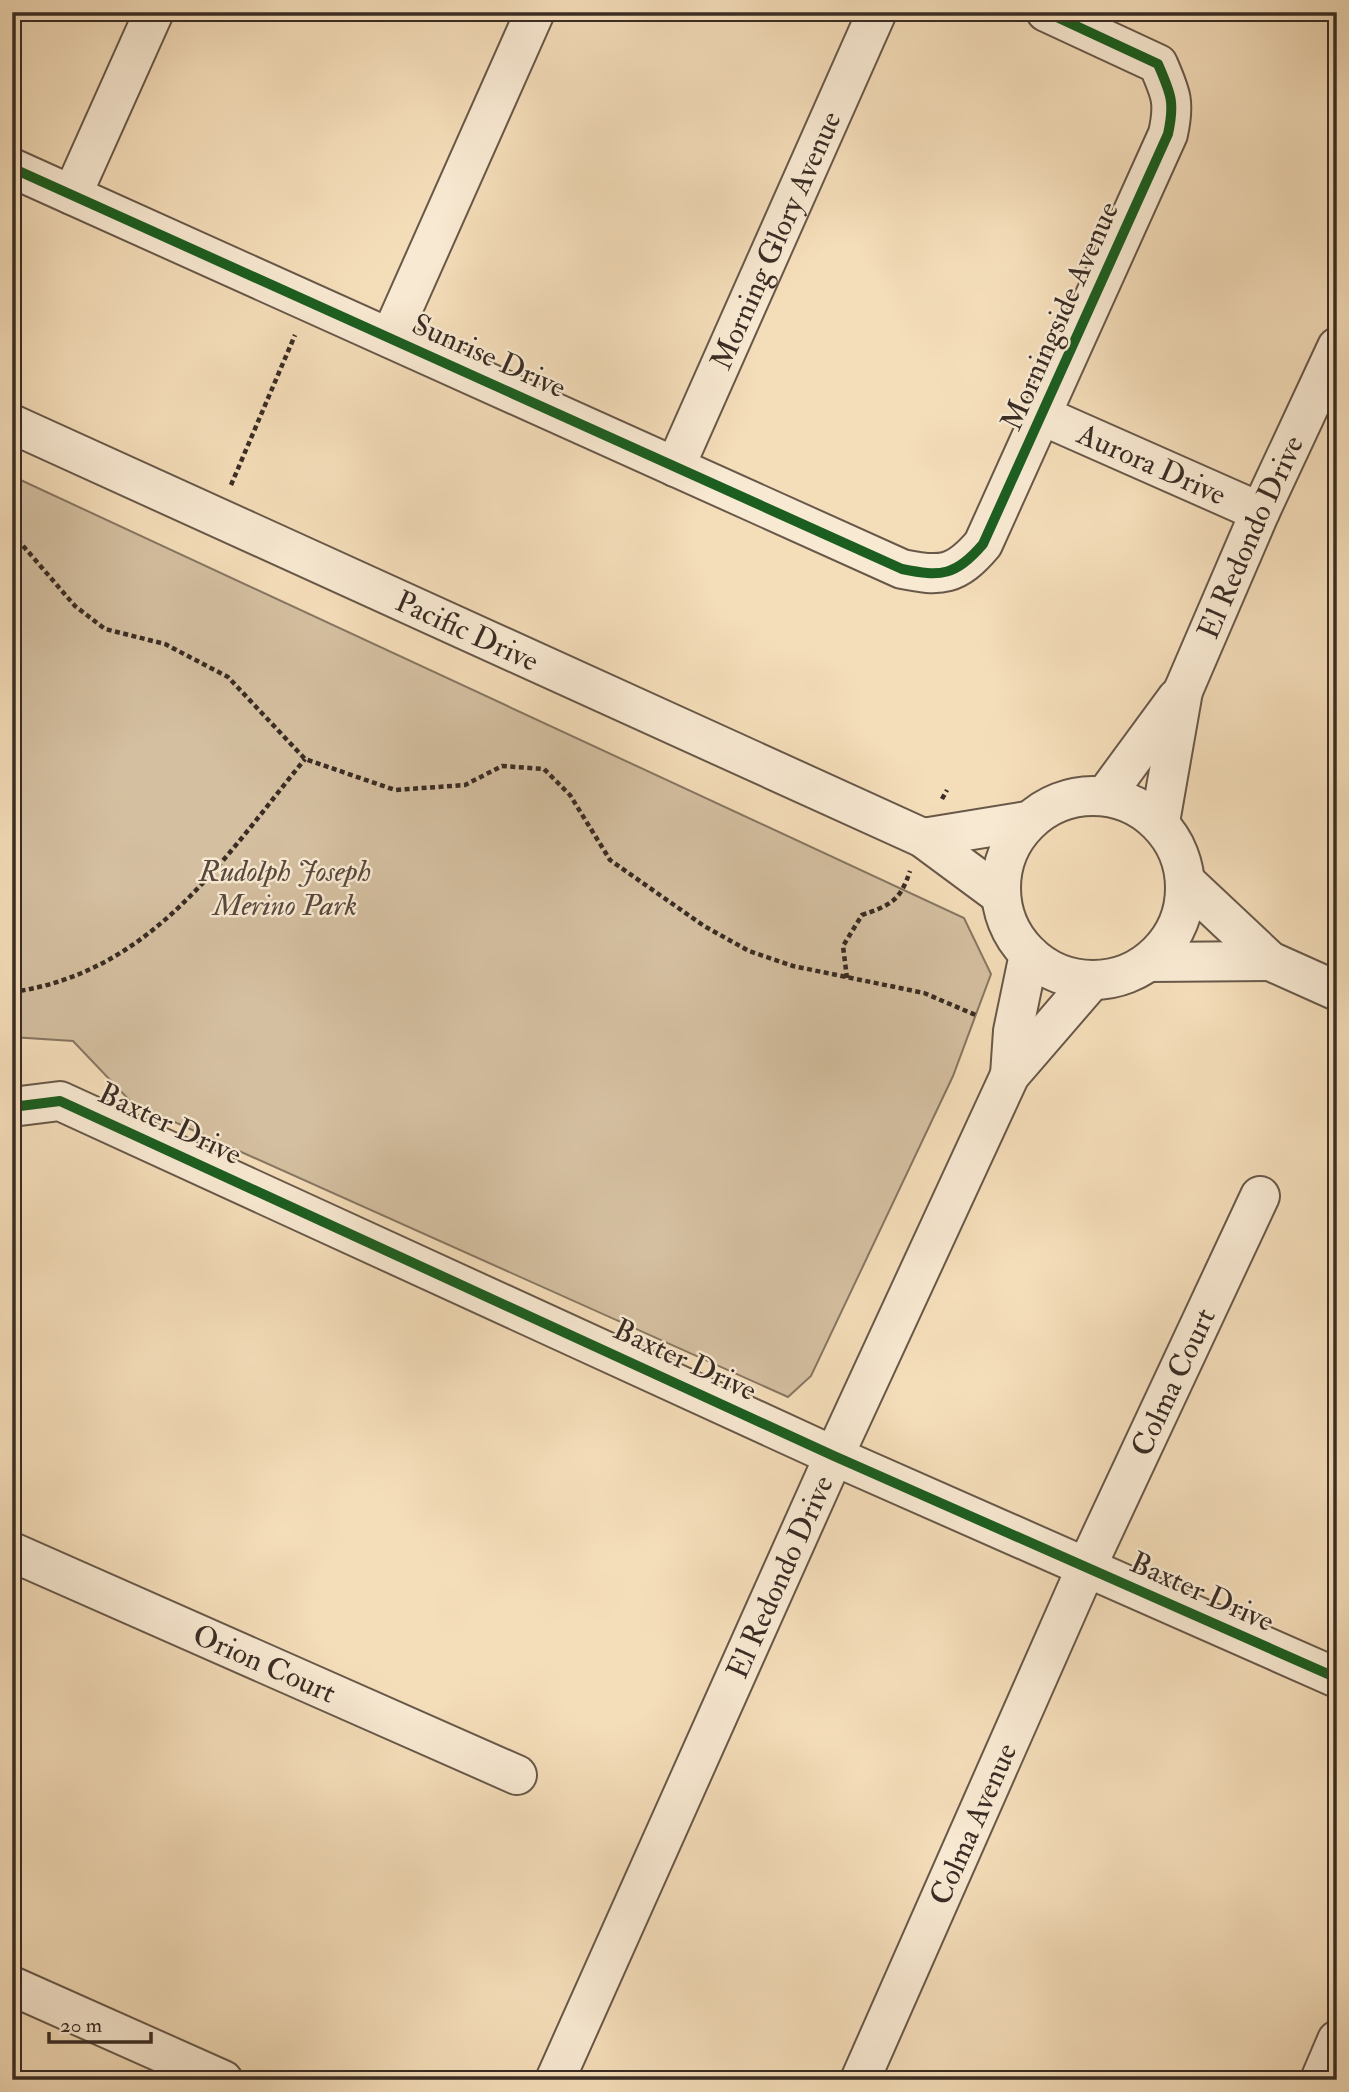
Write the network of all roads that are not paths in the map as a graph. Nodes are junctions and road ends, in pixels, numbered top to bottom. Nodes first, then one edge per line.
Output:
1 (154, 12) edge
2 (535, 12) edge
3 (877, 12) edge
4 (1046, 12) edge
5 (12, 168) edge
6 (72, 195) junction
7 (390, 338) junction
8 (1337, 347) edge
9 (1043, 416) junction
10 (12, 424) edge
11 (675, 467) junction
12 (1260, 512) junction
13 (950, 572) joint
14 (1183, 691) junction
15 (1105, 796) junction
16 (1027, 821) junction
17 (1160, 822) junction
18 (923, 838) junction
19 (1186, 882) junction
20 (1000, 895) junction
21 (1029, 954) junction
22 (1270, 961) junction
23 (1149, 962) junction
24 (1092, 980) junction
25 (1337, 991) edge
26 (1010, 1075) junction
27 (12, 1107) edge
28 (1260, 1196) dead end
29 (834, 1456) junction
30 (12, 1552) edge
31 (1086, 1568) junction
32 (1337, 1678) edge
33 (517, 1775) dead end
34 (12, 1986) edge
35 (1337, 2040) edge
36 (223, 2080) edge
37 (555, 2080) edge
38 (860, 2080) edge
39 (1320, 2080) edge

1 - 6 street
2 - 7 street
3 - 11 street, Morning Glory Avenue
4 - 9 street, Morningside Avenue
5 - 6 street, Sunrise Drive
6 - 7 street, Sunrise Drive
7 - 11 street, Sunrise Drive
8 - 12 street, El Redondo Drive
9 - 12 street, Aurora Drive
9 - 13 street, Morningside Avenue
10 - 18 street, Pacific Drive
11 - 13 street, Sunrise Drive
12 - 14 street, El Redondo Drive
14 - 15 street, El Redondo Drive
14 - 17 street, El Redondo Drive
15 - 16 street
15 - 17 street
16 - 18 street
16 - 20 street
17 - 19 street
18 - 20 street, Pacific Drive
19 - 22 street
19 - 23 street
20 - 21 street
21 - 24 street
21 - 26 street, El Redondo Drive
22 - 23 street
22 - 25 street
23 - 24 street
24 - 26 street, El Redondo Drive
26 - 29 street, El Redondo Drive
27 - 29 street, Baxter Drive
28 - 31 street, Colma Court
29 - 31 street, Baxter Drive
29 - 37 street, El Redondo Drive
30 - 33 street, Orion Court
31 - 32 street, Baxter Drive
31 - 38 street, Colma Avenue
34 - 36 street
35 - 39 street

